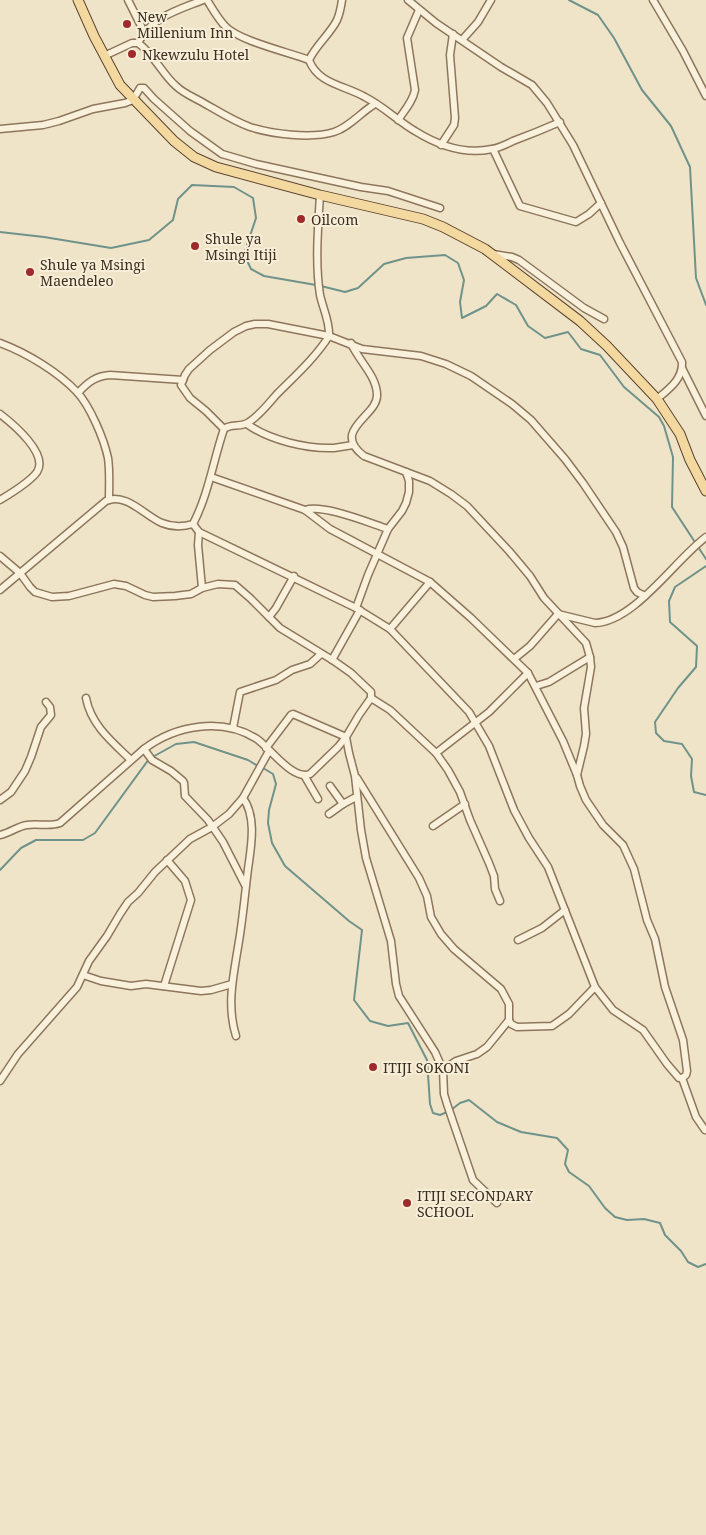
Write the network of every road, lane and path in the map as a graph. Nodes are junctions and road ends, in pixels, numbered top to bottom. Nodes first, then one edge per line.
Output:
1 (78, 0) edge
2 (128, 0) edge
3 (203, 0) edge
4 (207, 0) edge
5 (342, 0) edge
6 (410, 0) edge
7 (491, 0) edge
8 (653, 0) edge
9 (419, 10) junction
10 (144, 32) junction
11 (453, 34) junction
12 (462, 40) junction
13 (138, 43) junction
14 (104, 56) junction
15 (309, 60) junction
16 (706, 96) edge
17 (133, 100) junction
18 (375, 104) junction
19 (398, 120) junction
20 (560, 122) junction
21 (0, 129) edge
22 (441, 145) junction
23 (493, 149) junction
24 (320, 195) junction
25 (600, 203) junction
26 (440, 208) dead end
27 (492, 254) junction
28 (604, 319) dead end
29 (329, 336) junction
30 (2, 344) edge
31 (351, 344) junction
32 (0, 352) edge
33 (682, 368) junction
34 (183, 380) junction
35 (78, 393) junction
36 (657, 399) junction
37 (0, 414) edge
38 (706, 416) edge
39 (247, 424) junction
40 (224, 429) junction
41 (353, 444) junction
42 (406, 472) junction
43 (211, 477) junction
44 (706, 491) edge
45 (0, 500) edge
46 (110, 500) junction
47 (305, 510) junction
48 (193, 524) junction
49 (388, 529) junction
50 (199, 532) junction
51 (704, 539) edge
52 (378, 555) junction
53 (0, 556) edge
54 (20, 573) junction
55 (294, 576) junction
56 (430, 582) junction
57 (202, 588) junction
58 (0, 590) edge
59 (645, 596) junction
60 (358, 609) junction
61 (558, 614) junction
62 (269, 617) junction
63 (390, 629) junction
64 (321, 654) junction
65 (590, 657) junction
66 (332, 660) junction
67 (514, 660) junction
68 (528, 673) junction
69 (536, 686) junction
70 (86, 698) dead end
71 (371, 698) junction
72 (46, 702) dead end
73 (476, 721) junction
74 (233, 728) junction
75 (346, 737) junction
76 (268, 750) junction
77 (436, 753) junction
78 (148, 754) junction
79 (131, 760) junction
80 (304, 775) junction
81 (578, 775) junction
82 (355, 776) junction
83 (330, 786) dead end
84 (356, 797) junction
85 (243, 798) junction
86 (318, 799) dead end
87 (0, 800) edge
88 (343, 804) junction
89 (465, 804) junction
90 (329, 814) dead end
91 (433, 826) dead end
92 (212, 827) junction
93 (0, 835) edge
94 (167, 860) junction
95 (246, 886) junction
96 (500, 901) dead end
97 (565, 910) junction
98 (518, 940) dead end
99 (83, 976) junction
100 (232, 984) junction
101 (164, 986) junction
102 (595, 987) junction
103 (509, 1020) junction
104 (236, 1036) dead end
105 (443, 1070) junction
106 (682, 1078) junction
107 (0, 1081) edge
108 (705, 1130) edge
109 (498, 1203) dead end

1 - 14 main road
2 - 10 street
3 - 10 street
4 - 15 street
5 - 15 street
6 - 9 street
7 - 12 street
8 - 16 street
9 - 11 street
9 - 19 street
10 - 13 street
11 - 12 street
11 - 22 street
12 - 20 street
13 - 14 street
13 - 18 street
14 - 17 main road
15 - 18 street
17 - 21 street
17 - 24 main road
17 - 26 street
18 - 19 street
19 - 22 street
20 - 23 street
20 - 25 street
22 - 23 street
23 - 25 street
24 - 27 main road
24 - 29 street
25 - 33 street
27 - 28 street
27 - 36 main road
29 - 31 street
29 - 34 street
29 - 39 street
30 - 32 street
30 - 35 street
31 - 41 street
31 - 59 street
33 - 36 street
33 - 38 street
34 - 35 street
34 - 40 street
35 - 46 street
36 - 44 main road
37 - 45 street
39 - 40 street
39 - 41 street
40 - 43 street
41 - 42 street
42 - 49 street
42 - 61 street
43 - 47 street
43 - 48 street
46 - 48 street
46 - 54 street
47 - 49 street
47 - 52 street
48 - 50 street
49 - 52 street
50 - 55 street
50 - 57 street
51 - 59 street
52 - 56 street
52 - 60 street
53 - 54 street
54 - 57 street
54 - 58 street
55 - 60 street
55 - 62 street
56 - 63 street
56 - 67 street
57 - 62 street
59 - 61 street
60 - 63 street
60 - 66 street
61 - 65 street
61 - 67 street
62 - 64 street
63 - 73 street
64 - 66 street
64 - 74 street
65 - 69 street
65 - 81 street
66 - 71 street
67 - 68 street
68 - 69 street
68 - 73 street
69 - 81 street
70 - 79 street
71 - 75 street
71 - 77 street
72 - 87 street
73 - 77 street
73 - 97 street
74 - 76 street
74 - 78 street
75 - 76 street
75 - 80 street
75 - 82 street
76 - 80 street
76 - 85 street
77 - 89 street
78 - 79 street
78 - 92 street
79 - 93 street
80 - 86 street
81 - 106 street
82 - 84 street
82 - 103 street
83 - 88 street
84 - 88 street
84 - 105 street
85 - 92 street
85 - 95 street
88 - 90 street
89 - 91 street
89 - 96 street
92 - 94 street
92 - 95 street
94 - 99 street
94 - 101 street
95 - 100 street
97 - 98 street
97 - 102 street
99 - 101 street
99 - 107 street
100 - 101 street
100 - 104 street
102 - 103 street
102 - 106 street
103 - 105 street
105 - 109 street
106 - 108 street

